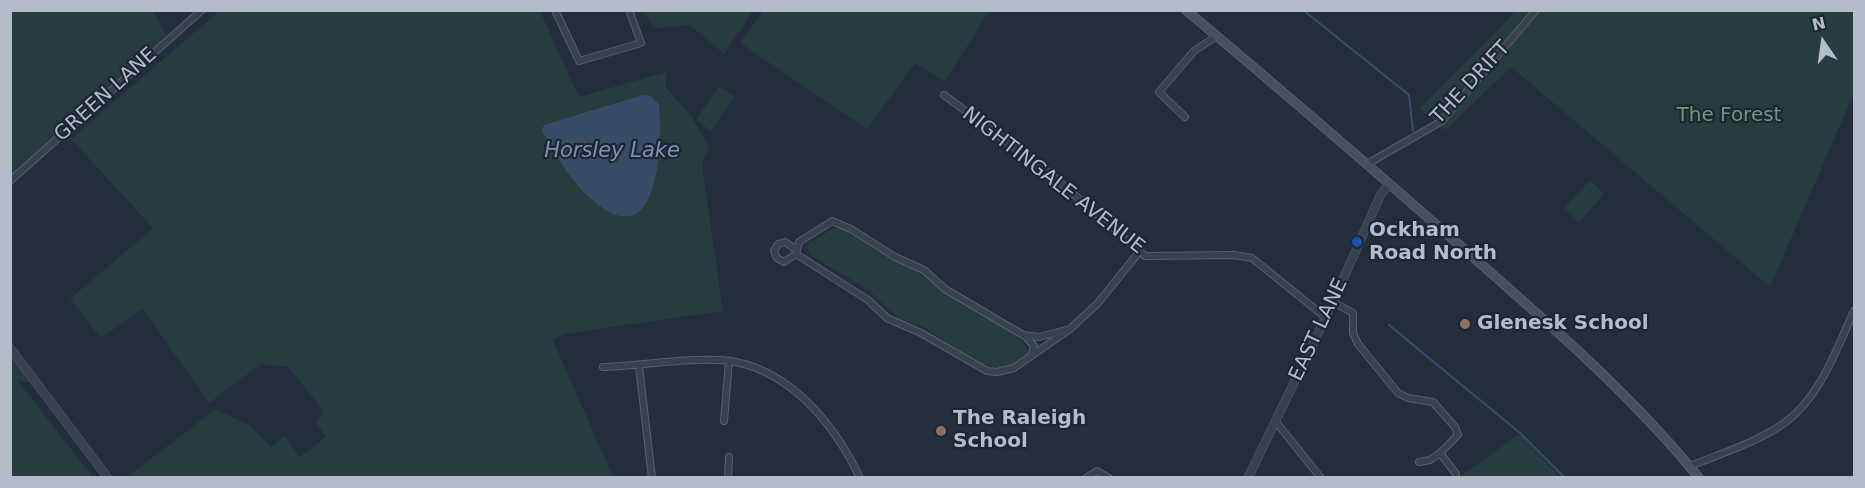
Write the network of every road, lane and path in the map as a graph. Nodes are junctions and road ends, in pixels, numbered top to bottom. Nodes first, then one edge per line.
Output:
1 (202, 10) edge
2 (555, 10) edge
3 (629, 10) edge
4 (1186, 10) edge
5 (1536, 10) edge
6 (1217, 36) junction
7 (944, 95) dead end
8 (1185, 117) dead end
9 (1368, 164) junction
10 (10, 181) edge
11 (1389, 184) junction
12 (1139, 252) junction
13 (1333, 302) junction
14 (1854, 311) edge
15 (1324, 317) junction
16 (1070, 329) junction
17 (1023, 335) junction
18 (10, 348) edge
19 (1029, 357) junction
20 (729, 361) junction
21 (639, 366) junction
22 (603, 367) dead end
23 (724, 421) dead end
24 (1276, 422) junction
25 (1440, 453) junction
26 (729, 457) dead end
27 (1419, 462) dead end
28 (1690, 466) junction
29 (1456, 474) dead end
30 (108, 477) edge
31 (652, 477) edge
32 (728, 477) edge
33 (860, 477) edge
34 (1086, 477) edge
35 (1108, 477) edge
36 (1248, 477) edge
37 (1321, 477) edge
38 (1699, 477) edge

1 - 10 street, GREEN LANE
2 - 3 street
4 - 6 main road
5 - 9 street, THE DRIFT
6 - 8 street
6 - 9 main road
7 - 12 street, NIGHTINGALE AVENUE
9 - 11 main road
11 - 13 street, EAST LANE
11 - 28 main road
12 - 15 street, NIGHTINGALE AVENUE
12 - 16 street
13 - 15 street, EAST LANE
13 - 25 street
14 - 28 street
15 - 24 street, EAST LANE
16 - 17 street
16 - 19 street
17 - 19 street
17 - 19 street
18 - 30 street
20 - 21 street
20 - 23 street
20 - 33 street
21 - 22 street
21 - 31 street
24 - 36 street, EAST LANE
24 - 37 street
25 - 27 street
25 - 29 street
26 - 32 street
28 - 38 main road
34 - 35 street

